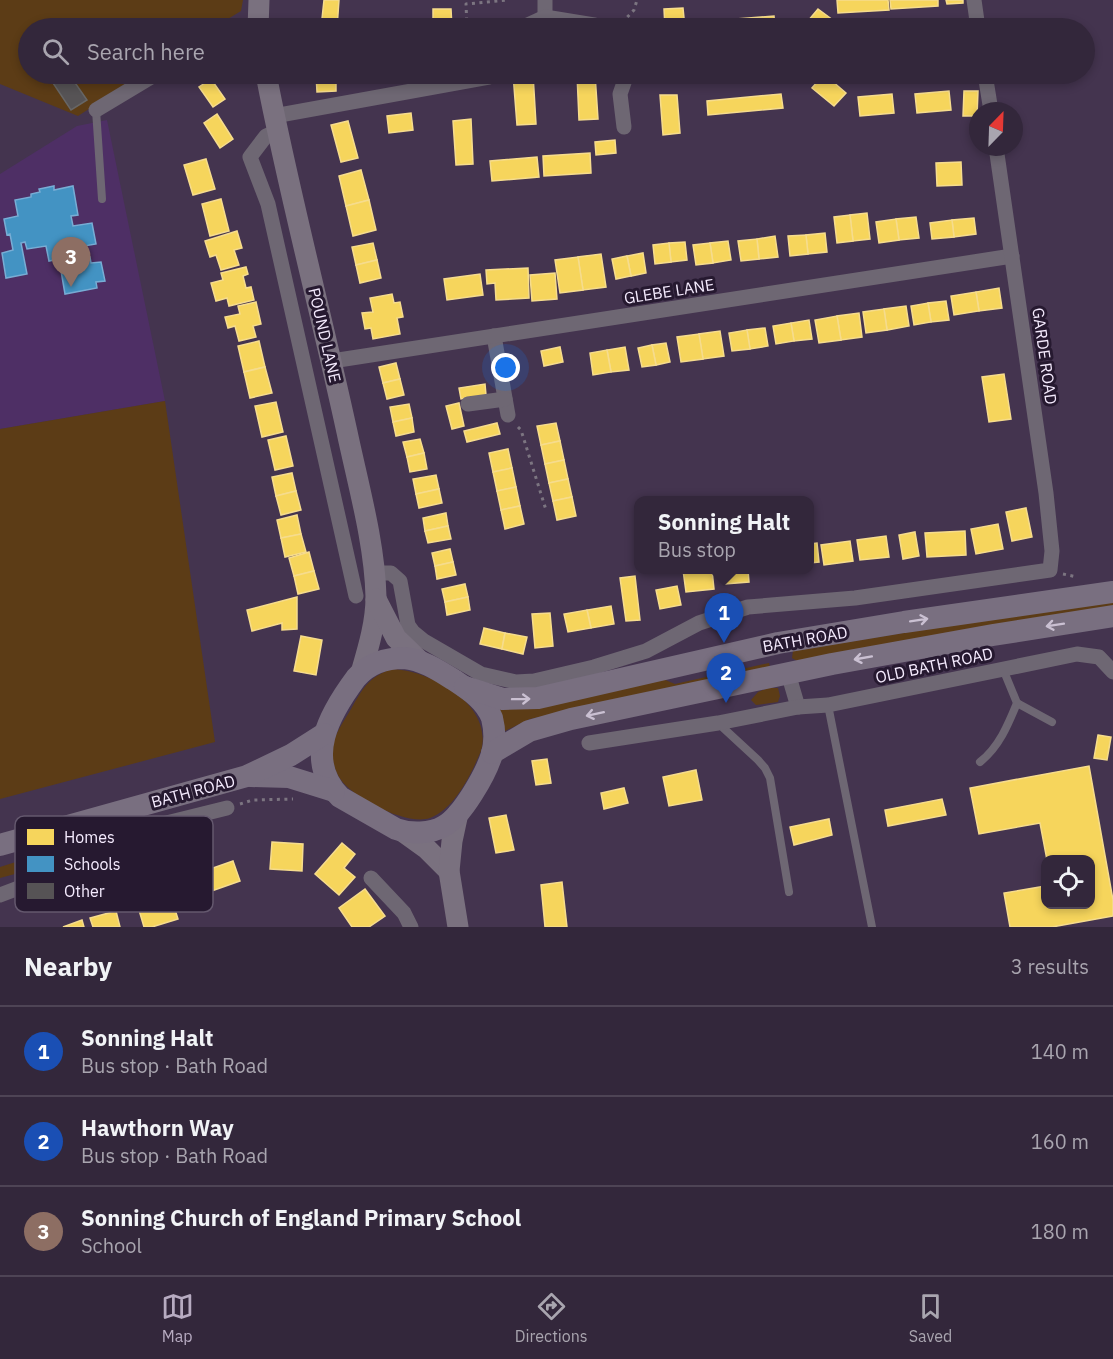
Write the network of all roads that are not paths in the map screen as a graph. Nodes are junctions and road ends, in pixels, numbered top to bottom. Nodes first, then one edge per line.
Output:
1 (259, 0) edge
2 (545, 0) edge
3 (974, 0) edge
4 (545, 17) joint
5 (258, 18) edge
6 (551, 18) edge
7 (977, 18) edge
8 (139, 84) edge
9 (268, 84) edge
10 (457, 84) edge
11 (624, 84) edge
12 (987, 84) edge
13 (990, 102) edge
14 (96, 110) joint
15 (275, 124) junction
16 (624, 127) dead end
17 (997, 156) edge
18 (102, 198) dead end
19 (1012, 256) junction
20 (494, 336) junction
21 (332, 361) junction
22 (468, 404) dead end
23 (367, 524) junction
24 (339, 528) junction
25 (373, 573) junction
26 (1113, 592) edge
27 (366, 597) junction
28 (1113, 616) edge
29 (778, 643) junction
30 (420, 661) junction
31 (1003, 669) junction
32 (1113, 672) edge
33 (361, 673) junction
34 (788, 674) junction
35 (465, 687) junction
36 (1017, 703) junction
37 (828, 705) junction
38 (798, 707) junction
39 (1052, 722) dead end
40 (718, 723) junction
41 (324, 734) junction
42 (589, 743) dead end
43 (492, 753) junction
44 (980, 762) dead end
45 (247, 776) junction
46 (334, 791) junction
47 (226, 808) road end
48 (458, 813) junction
49 (104, 816) edge
50 (194, 816) edge
51 (402, 831) junction
52 (15, 841) edge
53 (0, 845) edge
54 (448, 871) junction
55 (371, 879) dead end
56 (15, 888) edge
57 (789, 892) dead end
58 (0, 894) edge
59 (411, 927) edge
60 (458, 927) edge
61 (872, 927) edge

1 - 5 street
2 - 4 street
3 - 7 street
4 - 6 street
8 - 14 street
9 - 15 street, POUND LANE
10 - 15 street
11 - 16 street
12 - 13 street
14 - 18 lane
15 - 21 street, POUND LANE
15 - 24 street
17 - 19 street, GARDE ROAD
19 - 20 street, GLEBE LANE
19 - 25 street, GARDE ROAD
20 - 21 street, GLEBE LANE
20 - 22 street
21 - 23 street, POUND LANE
23 - 24 street
23 - 25 street, POUND LANE
24 - 27 street
25 - 27 street, POUND LANE
29 -> 26 main road, BATH ROAD
27 - 30 street, POUND LANE
27 - 33 street, POUND LANE
28 -> 34 main road, BATH ROAD
29 - 34 main road
35 -> 29 main road, BATH ROAD
30 - 33 main road
30 - 35 main road
31 - 32 street, OLD BATH ROAD
31 - 36 lane
31 - 37 street, OLD BATH ROAD
33 - 41 main road
34 - 38 street
34 -> 43 main road, BATH ROAD
35 - 43 main road
36 - 39 lane
36 - 44 lane
37 - 38 street, OLD BATH ROAD
37 - 61 lane
38 - 40 street, OLD BATH ROAD
40 - 42 street, OLD BATH ROAD
40 - 57 lane
41 - 45 main road, BATH ROAD
41 - 46 main road
43 - 48 main road
45 - 46 main road, BATH ROAD
45 - 49 main road, BATH ROAD
46 - 51 main road
47 - 50 street
48 - 51 main road
48 - 54 street
51 - 54 street
52 - 53 main road, BATH ROAD
54 - 60 street
55 - 59 street
56 - 58 street

